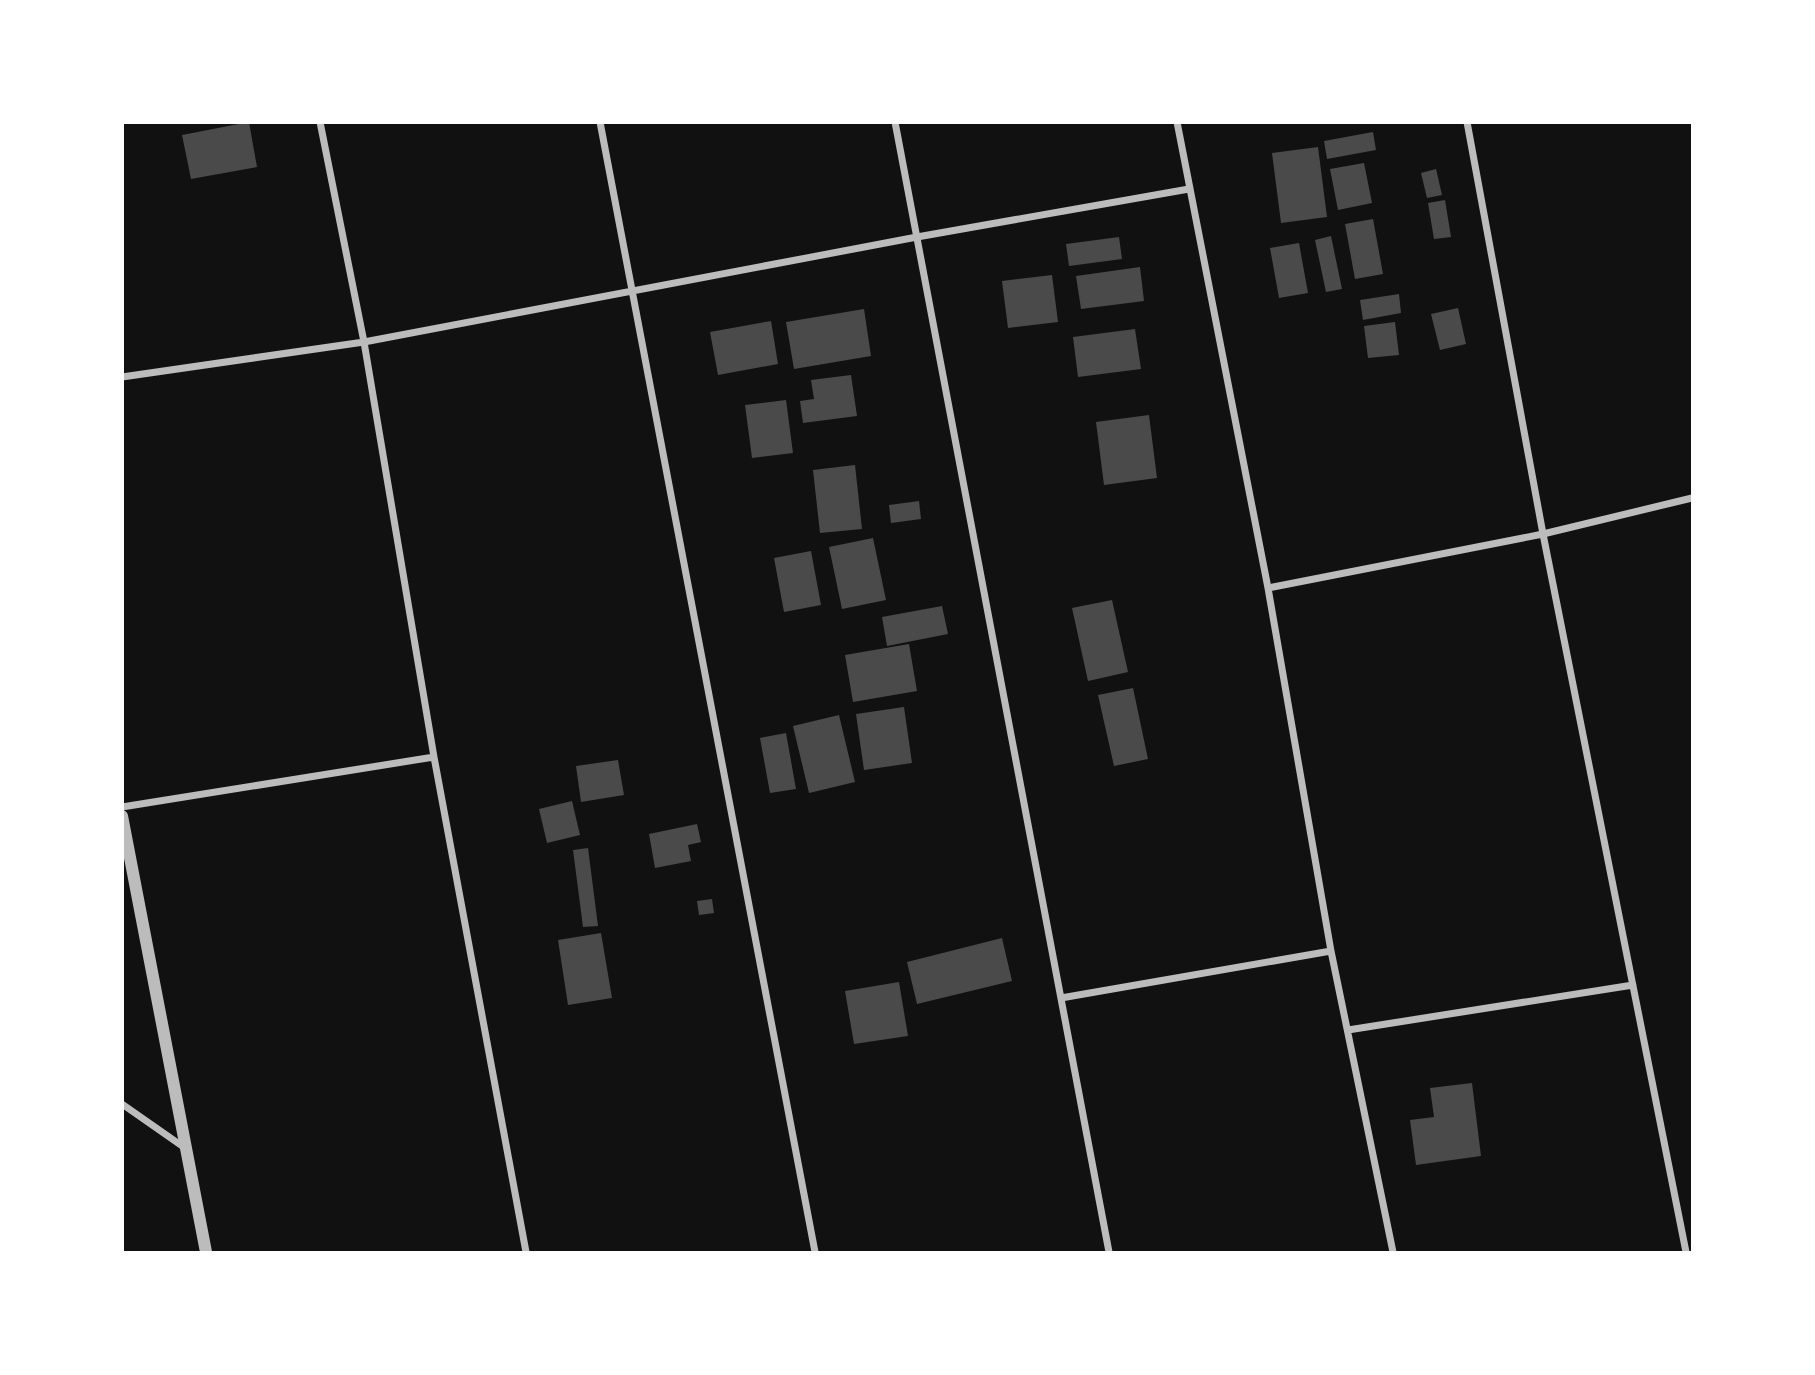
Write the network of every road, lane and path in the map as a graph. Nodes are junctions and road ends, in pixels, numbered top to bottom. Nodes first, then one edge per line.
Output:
1 (320, 122) edge
2 (600, 122) edge
3 (895, 122) edge
4 (1177, 122) edge
5 (1467, 122) edge
6 (1189, 188) junction
7 (917, 237) junction
8 (633, 292) junction
9 (364, 342) junction
10 (122, 377) edge
11 (1692, 499) edge
12 (1543, 534) junction
13 (1268, 588) junction
14 (434, 757) junction
15 (122, 807) edge
16 (122, 816) edge
17 (1331, 951) junction
18 (1633, 985) junction
19 (1061, 998) junction
20 (1348, 1030) junction
21 (123, 1104) edge
22 (187, 1149) junction
23 (206, 1252) edge
24 (526, 1252) edge
25 (815, 1252) edge
26 (1110, 1252) edge
27 (1393, 1252) edge
28 (1686, 1252) edge

1 - 9 street
2 - 8 street
3 - 7 street
4 - 6 street
5 - 12 street
6 - 7 street
6 - 13 street
7 - 8 street
7 - 19 street
8 - 9 street
8 - 25 street
9 - 10 street
9 - 14 street
11 - 12 street
12 - 13 street
12 - 18 street
13 - 17 street
14 - 15 street
14 - 24 street
16 - 22 street
17 - 19 street
17 - 20 street
18 - 20 street
18 - 28 street
19 - 26 street
20 - 27 street
21 - 22 street
22 - 23 street

